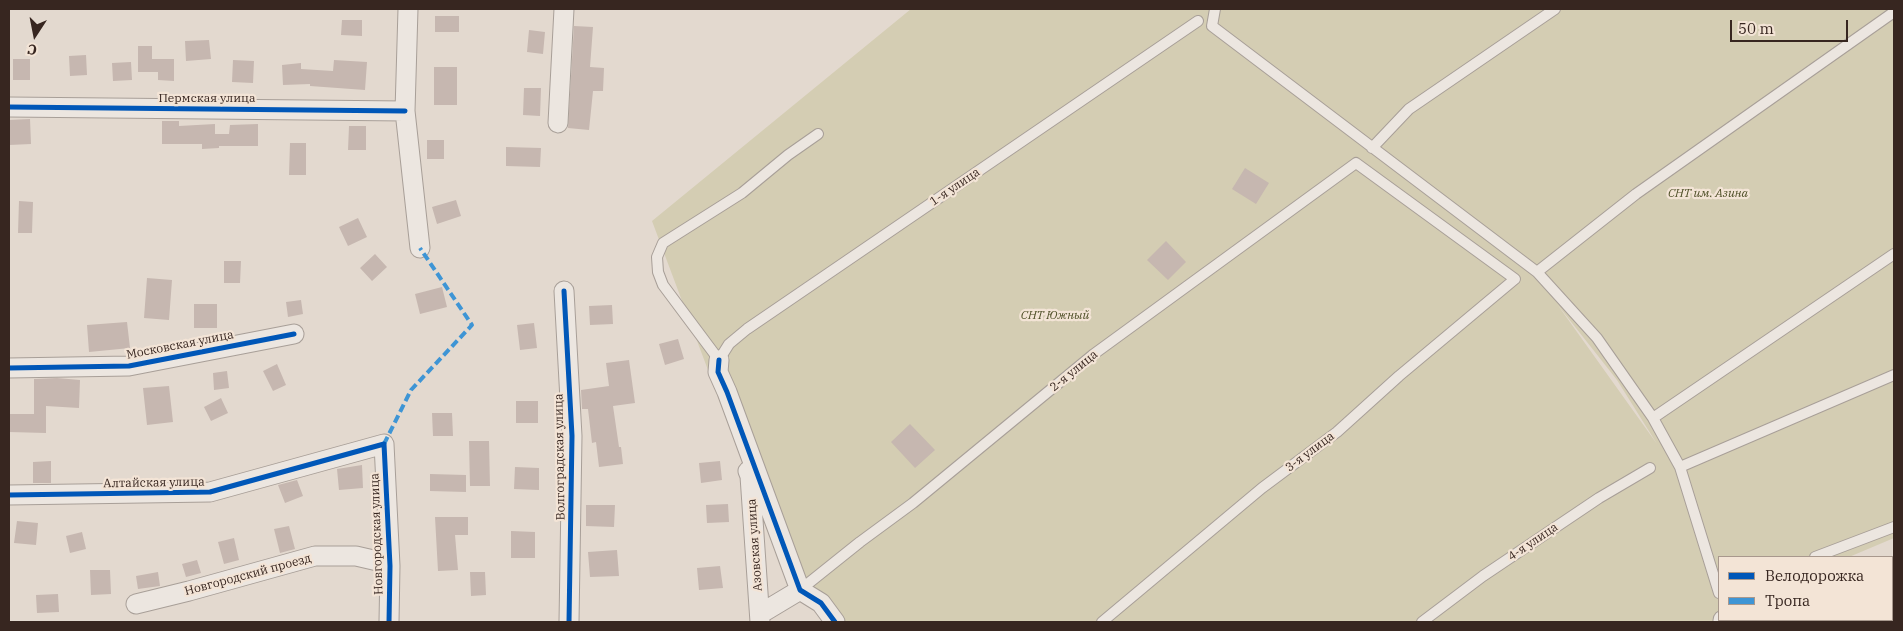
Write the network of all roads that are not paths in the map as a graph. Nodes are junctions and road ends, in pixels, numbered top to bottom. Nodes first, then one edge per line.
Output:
1 (408, 9) edge
2 (564, 9) edge
3 (1215, 9) edge
4 (1555, 9) edge
5 (1894, 12) edge
6 (1198, 21) dead end
7 (9, 107) edge
8 (405, 110) junction
9 (558, 123) dead end
10 (818, 134) dead end
11 (1372, 148) junction
12 (420, 248) dead end
13 (1894, 254) edge
14 (1537, 272) junction
15 (1515, 279) joint
16 (564, 291) dead end
17 (294, 334) dead end
18 (719, 360) junction
19 (9, 368) edge
20 (1894, 375) edge
21 (714, 384) dead end
22 (1654, 418) junction
23 (384, 444) joint
24 (1680, 467) junction
25 (1650, 468) dead end
26 (9, 495) edge
27 (1894, 527) edge
28 (1818, 556) edge
29 (390, 566) junction
30 (800, 590) junction
31 (1718, 590) edge
32 (136, 604) dead end
33 (760, 618) edge
34 (389, 622) edge
35 (569, 622) edge
36 (835, 622) edge
37 (1102, 622) edge
38 (1422, 622) edge

1 - 8 street
2 - 9 street
3 - 11 lane
4 - 11 lane
5 - 14 lane
6 - 18 lane, 1-я улица
7 - 8 street, Пермская улица
8 - 12 street
10 - 18 lane
11 - 14 lane
13 - 22 lane
14 - 22 lane
15 - 30 lane, 2-я улица
15 - 37 lane, 3-я улица
16 - 35 street, Волгоградская улица
17 - 19 street, Московская улица
18 - 30 street
20 - 24 lane
21 - 33 street, Азовская улица
22 - 24 lane
23 - 26 street, Алтайская улица
23 - 29 street, Новгородская улица
24 - 31 lane
25 - 38 lane, 4-я улица
27 - 28 lane
29 - 32 street, Новгородский проезд
29 - 34 street, Новгородская улица
30 - 33 street
30 - 36 street

